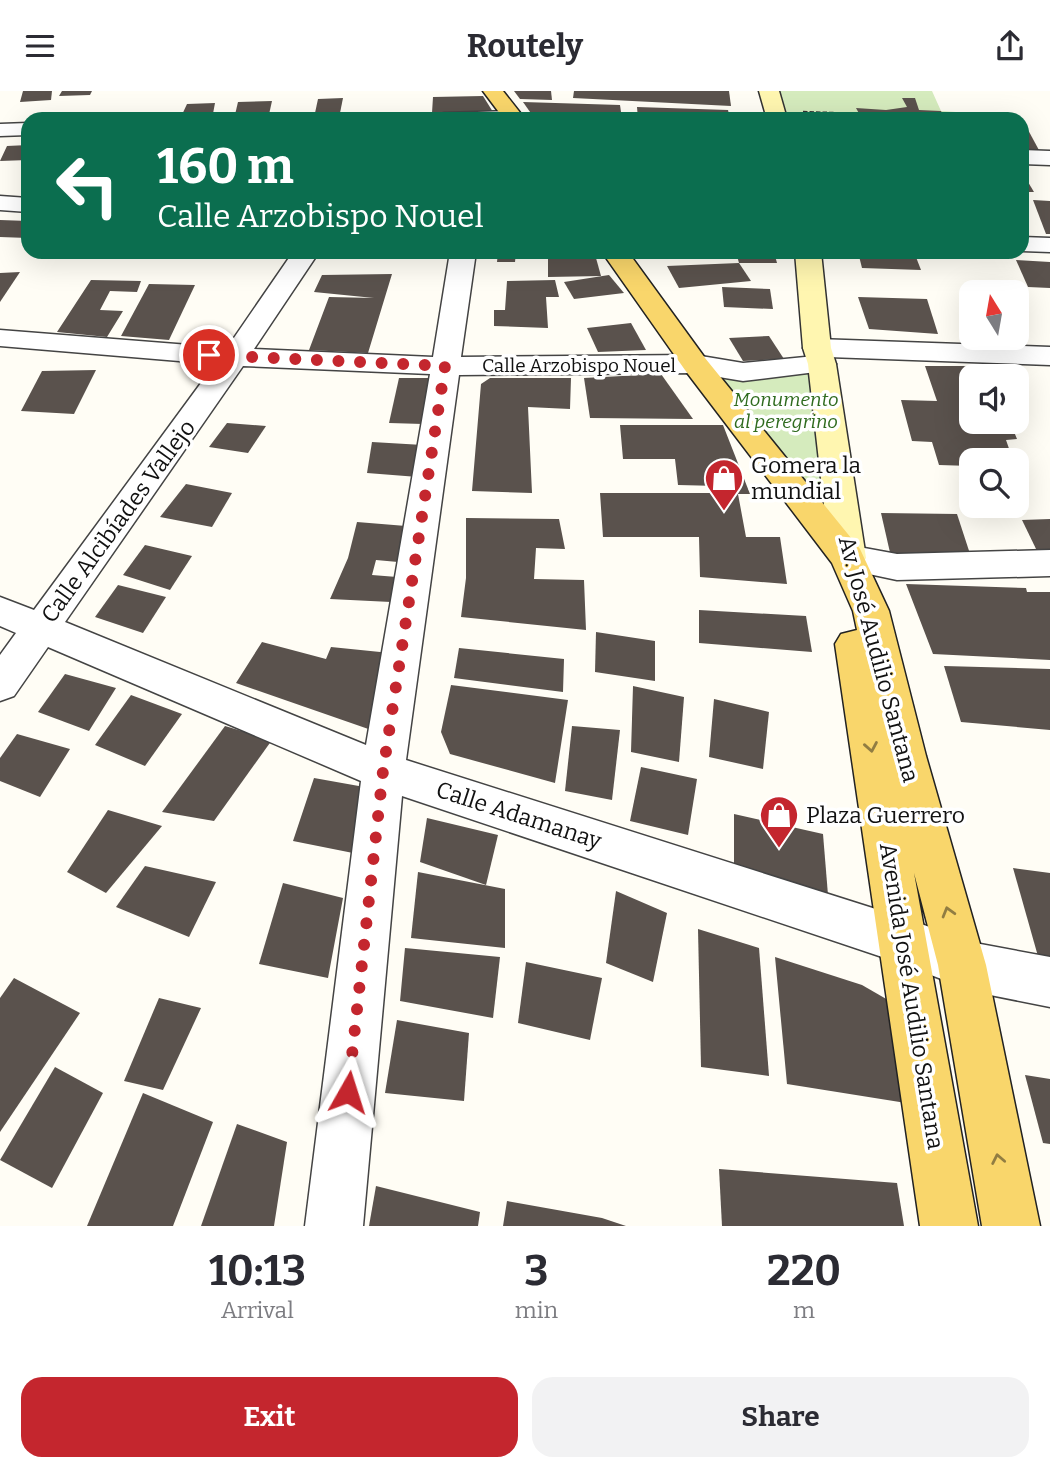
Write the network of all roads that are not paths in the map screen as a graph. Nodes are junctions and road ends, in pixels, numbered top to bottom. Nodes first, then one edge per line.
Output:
1 (493, 91) edge
2 (509, 112) edge
3 (0, 129) edge
4 (21, 129) edge
5 (1029, 157) edge
6 (1050, 158) edge
7 (0, 203) edge
8 (21, 204) edge
9 (1029, 244) edge
10 (1050, 245) edge
11 (301, 259) edge
12 (462, 259) edge
13 (620, 259) edge
14 (809, 259) edge
15 (0, 338) edge
16 (820, 356) junction
17 (1050, 356) edge
18 (235, 357) junction
19 (695, 364) junction
20 (445, 366) junction
21 (848, 558) junction
22 (1050, 563) edge
23 (0, 611) edge
24 (41, 628) junction
25 (0, 685) edge
26 (383, 771) junction
27 (904, 941) junction
28 (962, 965) junction
29 (1050, 982) edge
30 (334, 1226) edge
31 (949, 1226) edge
32 (1011, 1226) edge

1 - 2 main road
3 - 4 street
5 - 6 street
7 - 8 street
9 - 10 street
11 - 18 street, Calle Alcibíades Vallejo
12 - 20 street
13 - 19 main road
14 - 16 main road, Av. José Audilio Santana
15 - 18 street, Calle Arzobispo Nouel
16 - 17 street, Calle Arzobispo Nouel
16 - 19 street, Calle Arzobispo Nouel
16 - 21 main road, Av. José Audilio Santana
18 - 20 street, Calle Arzobispo Nouel
18 - 24 street, Calle Alcibíades Vallejo
19 - 20 street, Calle Arzobispo Nouel
19 - 21 main road
20 - 26 street
21 - 22 street
21 -> 27 main road, Avenida José Audilio Santana
28 -> 21 main road, Av. José Audilio Santana
23 - 24 street, Calle Adamanay
24 - 25 street, Calle Alcibíades Vallejo
24 - 26 street, Calle Adamanay
26 - 27 street, Calle Adamanay
26 - 30 street
27 - 28 street, Calle Adamanay
27 - 31 main road, Avenida José Audilio Santana
28 - 29 street, Calle Adamanay
32 -> 28 main road, Av. José Audilio Santana

